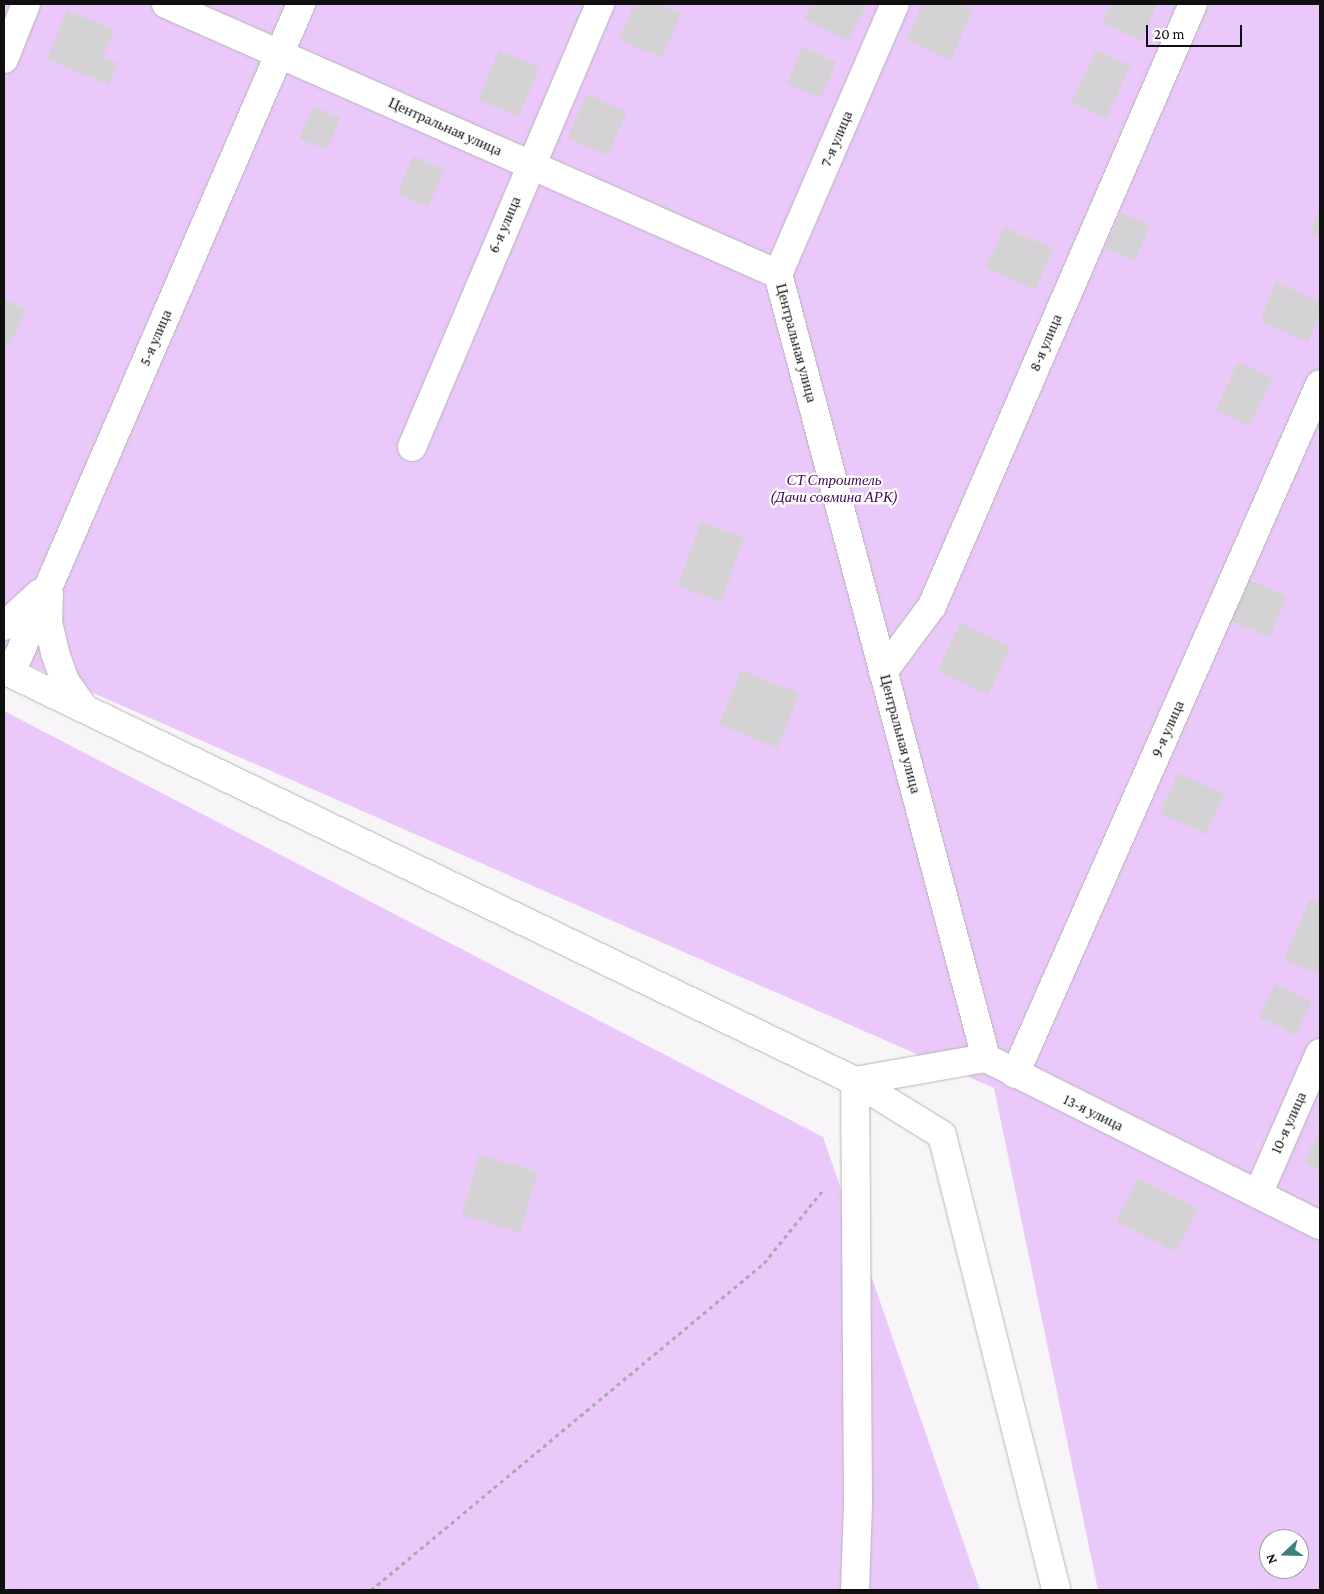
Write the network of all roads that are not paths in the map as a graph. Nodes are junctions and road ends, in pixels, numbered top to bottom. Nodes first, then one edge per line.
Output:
1 (26, 4) edge
2 (166, 4) edge
3 (301, 4) edge
4 (600, 4) edge
5 (895, 4) edge
6 (1193, 4) edge
7 (280, 54) junction
8 (4, 59) edge
9 (531, 165) junction
10 (778, 274) junction
11 (1320, 384) edge
12 (412, 447) dead end
13 (50, 583) junction
14 (4, 626) edge
15 (7, 671) edge
16 (883, 672) junction
17 (84, 709) junction
18 (1320, 1053) edge
19 (986, 1058) junction
20 (1015, 1074) junction
21 (855, 1081) junction
22 (1258, 1194) junction
23 (1320, 1225) edge
24 (855, 1590) edge
25 (1056, 1590) edge

1 - 8 street
2 - 7 street, Центральная улица
3 - 7 street, 5-я улица
4 - 9 street, 6-я улица
5 - 10 street, 7-я улица
6 - 16 street, 8-я улица
7 - 9 street, Центральная улица
7 - 13 street, 5-я улица
9 - 10 street, Центральная улица
9 - 12 street, 6-я улица
10 - 16 street, Центральная улица
11 - 20 street, 9-я улица
13 - 14 street
13 - 15 street, 5-я улица
13 - 17 street
15 - 17 street
16 - 19 street, Центральная улица
17 - 21 street
18 - 22 street, 10-я улица
19 - 20 street, 13-я улица
19 - 21 street
20 - 22 street, 13-я улица
21 - 24 street
21 - 25 street
22 - 23 street, 13-я улица

